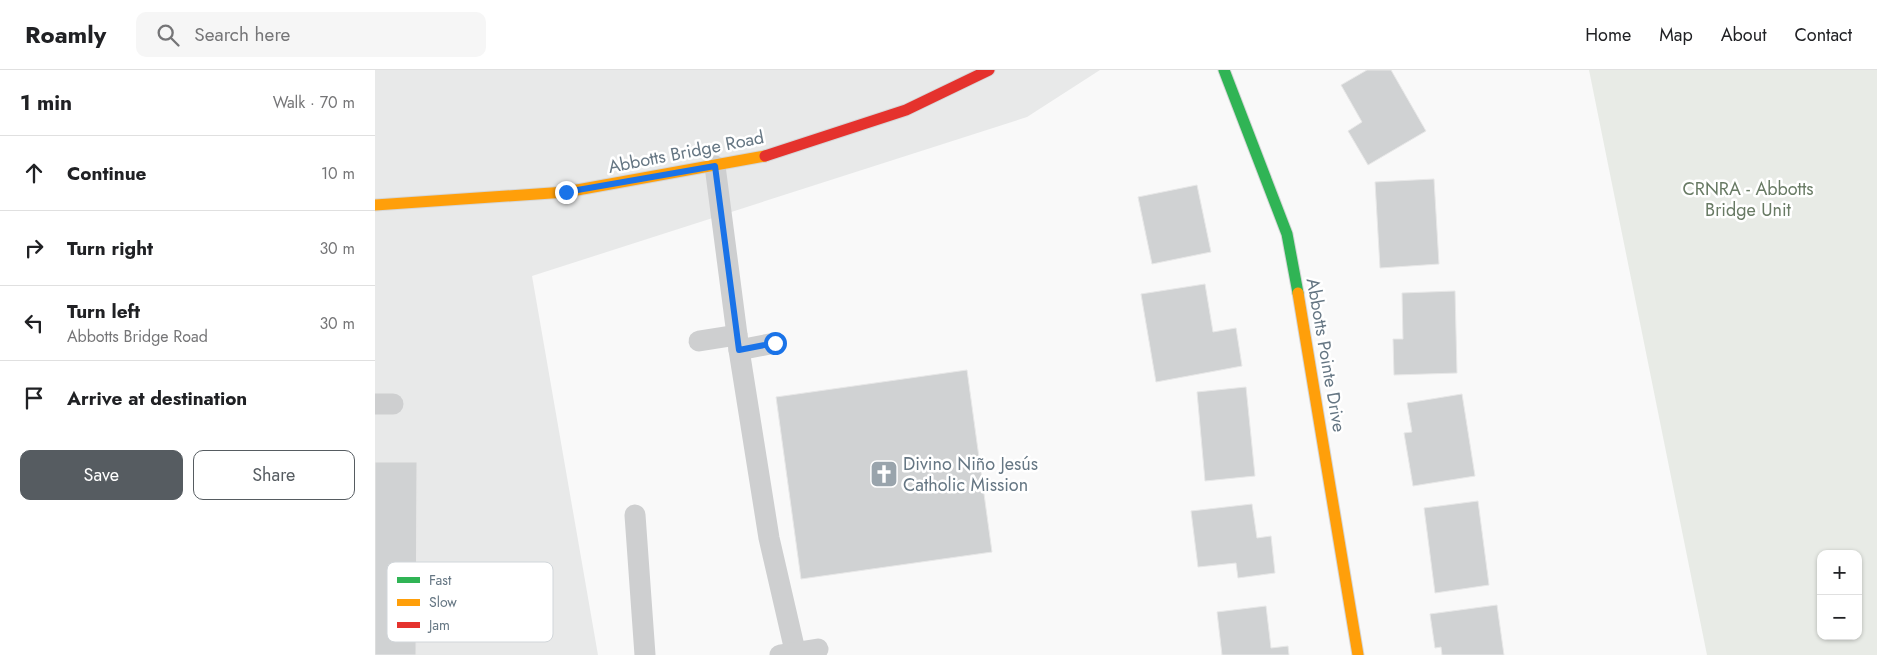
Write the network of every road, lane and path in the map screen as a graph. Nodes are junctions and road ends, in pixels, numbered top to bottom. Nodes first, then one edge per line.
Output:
1 (989, 70) edge
2 (1223, 70) edge
3 (715, 166) junction
4 (375, 205) edge
5 (699, 341) dead end
6 (738, 342) junction
7 (775, 343) dead end
8 (635, 515) dead end
9 (818, 649) dead end
10 (790, 654) edge
11 (645, 655) edge
12 (1358, 655) edge

1 - 3 main road, Abbotts Bridge Road
2 - 12 main road, Abbotts Pointe Drive
3 - 4 main road, Abbotts Bridge Road
3 - 6 lane
5 - 6 lane
6 - 7 lane
6 - 10 lane
8 - 11 lane
9 - 10 lane

